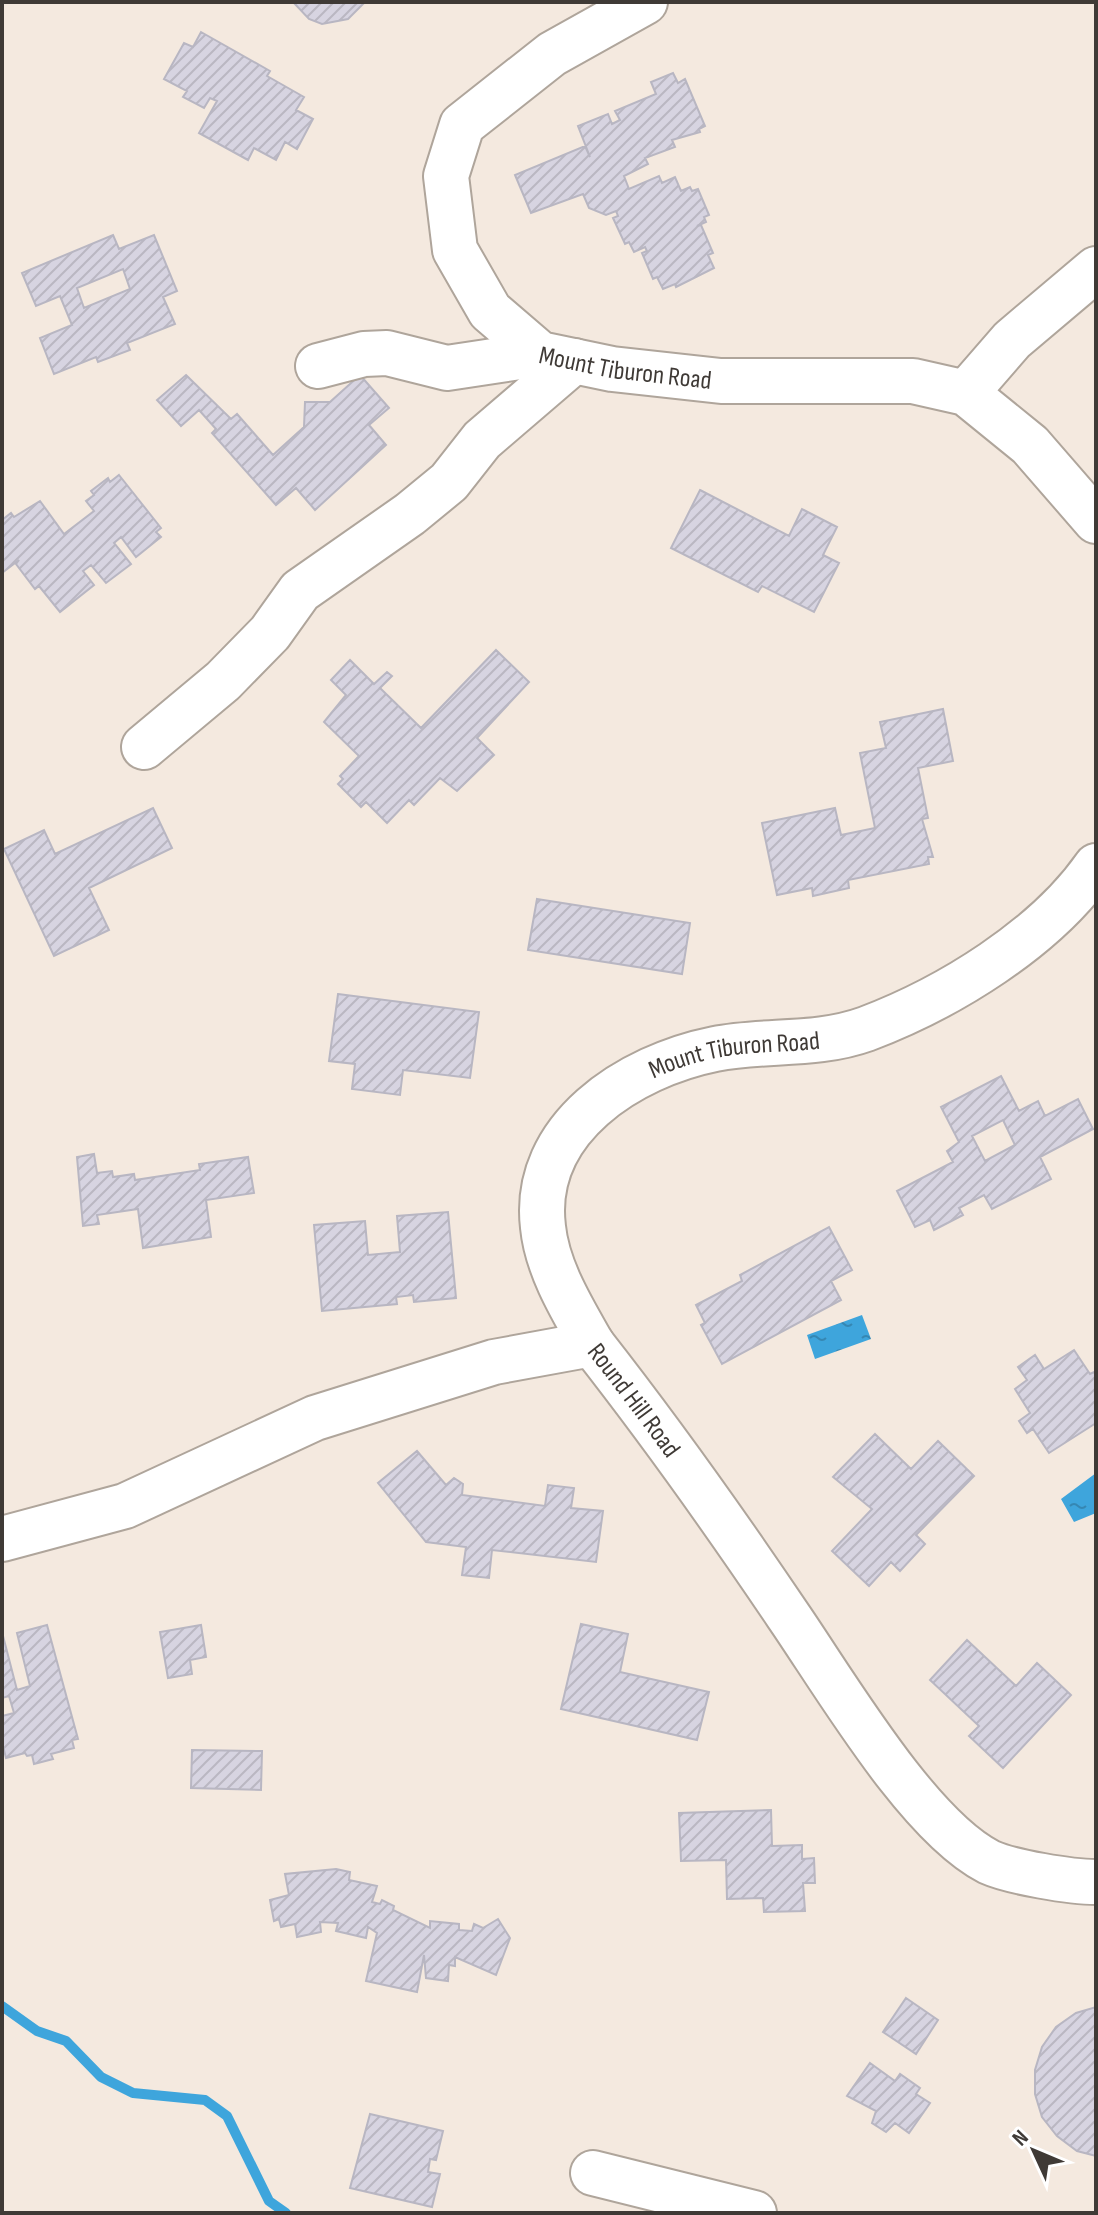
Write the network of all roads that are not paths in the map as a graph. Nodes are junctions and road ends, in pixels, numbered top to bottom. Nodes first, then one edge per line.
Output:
1 (645, 2) edge
2 (1096, 269) edge
3 (557, 358) junction
4 (318, 366) dead end
5 (966, 393) junction
6 (1096, 521) edge
7 (144, 747) dead end
8 (1096, 866) edge
9 (592, 1344) junction
10 (2, 1539) edge
11 (1096, 1882) edge
12 (593, 2173) dead end
13 (754, 2213) edge

1 - 3 street, Mount Tiburon Road
2 - 5 street
3 - 4 street
3 - 5 street, Mount Tiburon Road
3 - 7 street
5 - 6 street, Mount Tiburon Road
8 - 9 street, Mount Tiburon Road
9 - 10 street, Round Hill Road
9 - 11 street, Round Hill Road
12 - 13 street

